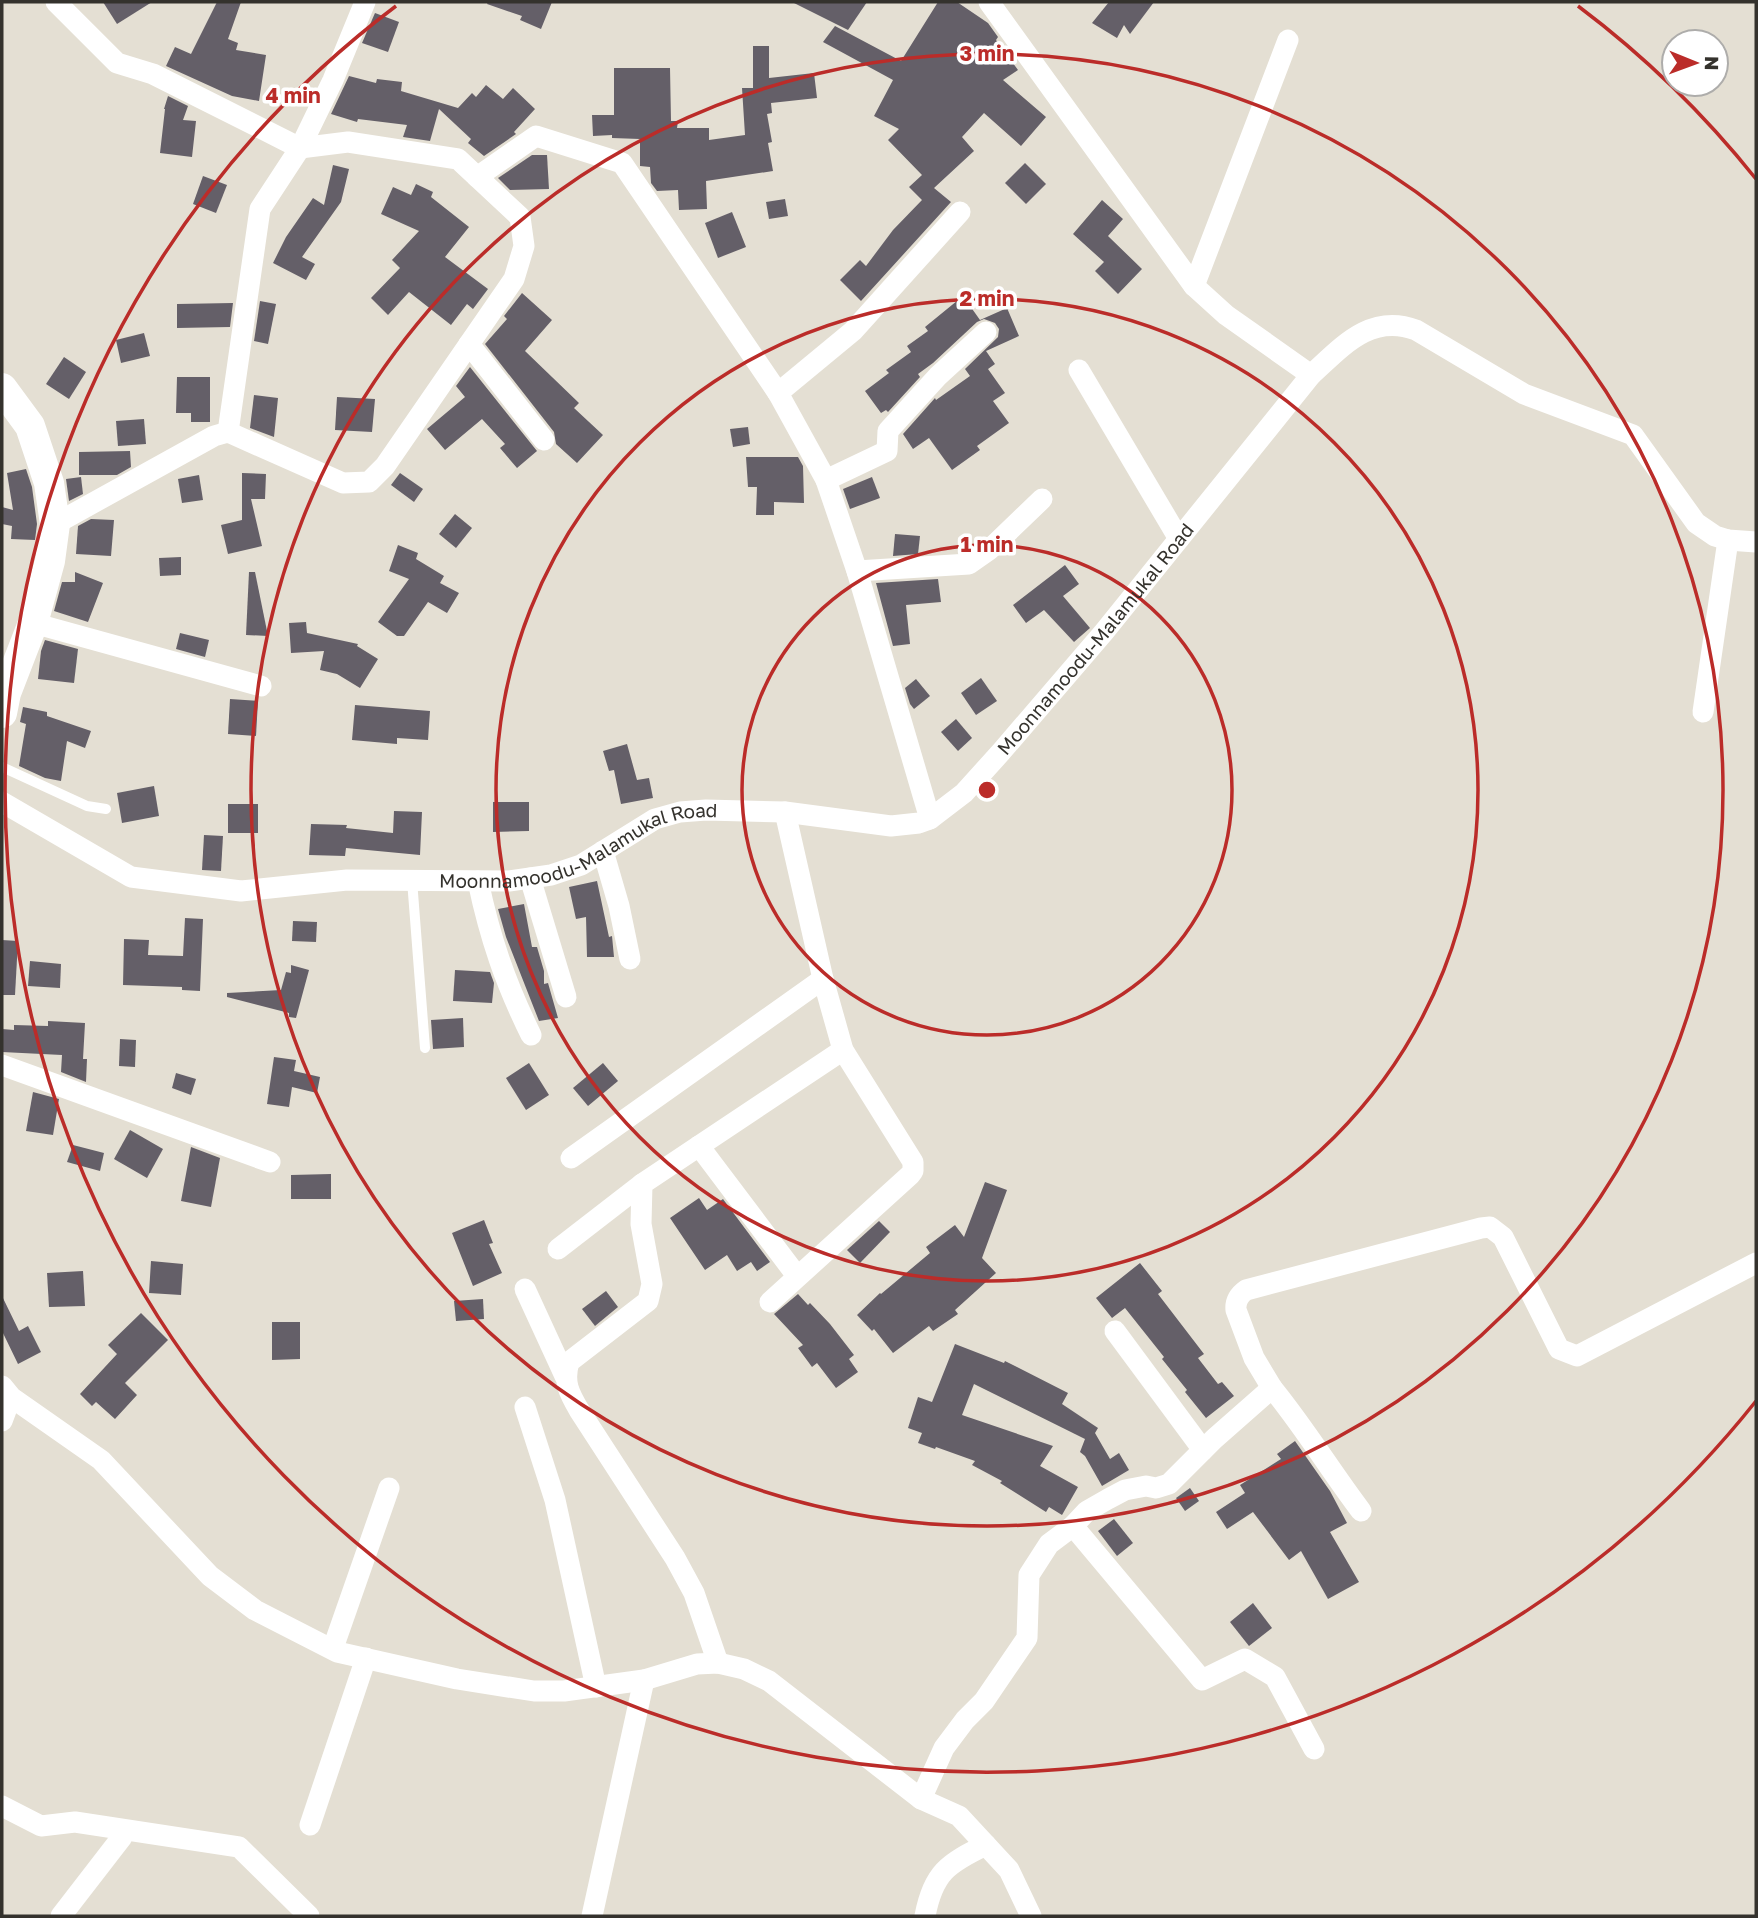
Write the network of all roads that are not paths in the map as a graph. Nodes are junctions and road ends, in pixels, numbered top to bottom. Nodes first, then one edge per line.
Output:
1 (56, 2) edge
2 (365, 2) edge
3 (989, 2) edge
4 (1288, 40) dead end
5 (300, 148) junction
6 (477, 177) junction
7 (960, 212) dead end
8 (1194, 286) junction
9 (986, 331) dead end
10 (469, 344) junction
11 (1079, 370) dead end
12 (1311, 375) junction
13 (2, 388) edge
14 (778, 393) junction
15 (228, 432) junction
16 (544, 440) dead end
17 (826, 480) junction
18 (1041, 499) dead end
19 (55, 524) junction
20 (1179, 539) junction
21 (1728, 540) junction
22 (1756, 542) edge
23 (857, 572) junction
24 (33, 623) junction
25 (261, 686) dead end
26 (1703, 712) dead end
27 (2, 713) edge
28 (2, 767) edge
29 (2, 802) edge
30 (106, 809) dead end
31 (785, 813) junction
32 (930, 819) junction
33 (603, 851) junction
34 (530, 878) junction
35 (412, 880) junction
36 (478, 881) junction
37 (630, 959) dead end
38 (823, 979) junction
39 (566, 997) dead end
40 (531, 1035) dead end
41 (425, 1048) dead end
42 (843, 1050) junction
43 (2, 1065) edge
44 (699, 1146) junction
45 (571, 1158) dead end
46 (270, 1162) dead end
47 (642, 1184) junction
48 (558, 1249) dead end
49 (1756, 1264) edge
50 (797, 1276) junction
51 (525, 1289) dead end
52 (770, 1302) dead end
53 (1115, 1331) dead end
54 (565, 1376) junction
55 (1272, 1388) junction
56 (6, 1392) edge
57 (525, 1406) dead end
58 (2, 1421) edge
59 (1203, 1450) junction
60 (389, 1488) dead end
61 (1360, 1511) dead end
62 (1073, 1526) junction
63 (333, 1648) junction
64 (366, 1658) junction
65 (718, 1663) junction
66 (644, 1680) junction
67 (596, 1687) junction
68 (1314, 1749) dead end
69 (921, 1798) junction
70 (3, 1809) edge
71 (310, 1825) dead end
72 (122, 1837) dead end
73 (986, 1845) junction
74 (61, 1916) edge
75 (309, 1916) edge
76 (592, 1916) edge
77 (925, 1916) edge
78 (1031, 1916) edge

1 - 5 street
2 - 5 street
3 - 8 street
4 - 8 street
5 - 6 street
5 - 15 street
6 - 10 street
6 - 14 street
7 - 14 street
8 - 12 street
9 - 17 street
10 - 15 street
10 - 16 street
11 - 20 street
12 - 20 street, Moonnamoodu-Malamukal Road
12 - 21 street, Moonnamoodu-Malamukal Road
13 - 19 main road
14 - 17 street
15 - 19 street
17 - 23 street
18 - 23 street
19 - 24 main road
20 - 32 street, Moonnamoodu-Malamukal Road
21 - 22 street, Moonnamoodu-Malamukal Road
21 - 26 street
23 - 32 street
24 - 25 street
24 - 27 main road
28 - 30 lane
29 - 35 street, Moonnamoodu-Malamukal Road
31 - 32 street, Moonnamoodu-Malamukal Road
31 - 33 street, Moonnamoodu-Malamukal Road
31 - 38 street
33 - 34 street, Moonnamoodu-Malamukal Road
33 - 37 street
34 - 36 street, Moonnamoodu-Malamukal Road
34 - 39 street
35 - 36 street, Moonnamoodu-Malamukal Road
35 - 41 lane
36 - 40 street
38 - 42 street
38 - 45 street
42 - 44 street
42 - 50 street
43 - 46 street
44 - 47 street
44 - 50 street
47 - 48 street
47 - 54 street
49 - 55 street
50 - 52 street
51 - 54 street
53 - 59 street
54 - 65 street
55 - 59 street
55 - 61 street
56 - 58 street
56 - 63 street
57 - 67 street
59 - 62 street
60 - 63 street
62 - 68 street
62 - 69 street
63 - 64 street
64 - 67 street
64 - 71 street
65 - 66 street
65 - 69 street
66 - 67 street
66 - 76 street
69 - 73 street
70 - 75 street
72 - 74 street
73 - 77 street
73 - 78 street

